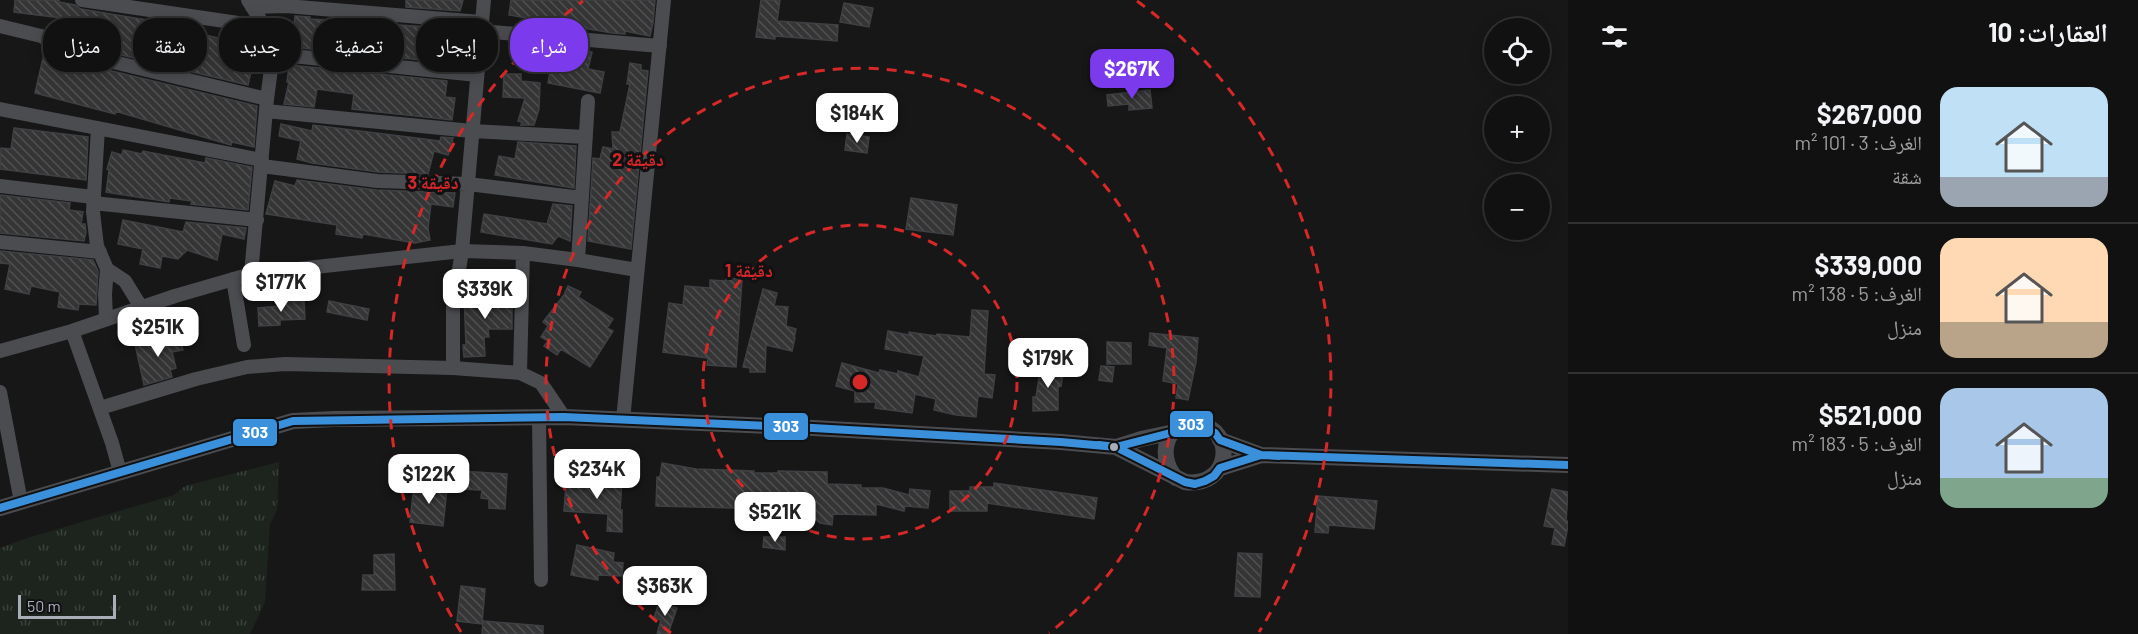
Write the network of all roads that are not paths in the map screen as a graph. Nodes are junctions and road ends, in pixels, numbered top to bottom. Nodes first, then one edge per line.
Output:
1 (82, 0) edge
2 (484, 0) edge
3 (664, 0) edge
4 (250, 3) edge
5 (259, 18) edge
6 (482, 18) edge
7 (416, 19) edge
8 (219, 20) edge
9 (0, 26) edge
10 (498, 28) edge
11 (660, 46) junction
12 (301, 57) edge
13 (271, 72) edge
14 (477, 72) edge
15 (477, 75) junction
16 (588, 101) dead end
17 (267, 105) junction
18 (0, 109) edge
19 (98, 128) junction
20 (472, 131) junction
21 (586, 137) junction
22 (262, 163) junction
23 (468, 184) junction
24 (0, 186) edge
25 (582, 198) junction
26 (93, 200) junction
27 (257, 220) junction
28 (0, 242) edge
29 (462, 251) junction
30 (100, 252) junction
31 (523, 254) junction
32 (578, 260) junction
33 (107, 269) junction
34 (637, 270) junction
35 (251, 274) junction
36 (233, 279) junction
37 (141, 307) junction
38 (106, 319) junction
39 (72, 331) junction
40 (244, 345) dead end
41 (0, 351) edge
42 (453, 368) junction
43 (520, 374) junction
44 (0, 392) edge
45 (100, 408) junction
46 (539, 417) junction
47 (564, 417) junction
48 (623, 420) junction
49 (1174, 432) junction
50 (1220, 440) junction
51 (1116, 447) junction
52 (1260, 455) junction
53 (1568, 465) edge
54 (1220, 468) junction
55 (120, 472) junction
56 (1176, 478) junction
57 (21, 502) junction
58 (0, 508) edge
59 (541, 580) dead end

1 - 8 street
2 - 6 street
3 - 11 street
4 - 5 street
4 - 7 street
9 - 17 street
10 - 11 street
11 - 34 street
12 - 15 street
13 - 17 street
14 - 15 street
15 - 20 street
16 - 21 street
17 - 20 street
17 - 22 street
18 - 19 street
19 - 22 street
19 - 26 street
20 - 21 street
20 - 23 street
21 - 25 street
22 - 23 street
22 - 27 street
23 - 25 street
23 - 29 street
24 - 26 street
25 - 32 street
26 - 27 street
26 - 30 street
27 - 35 street
28 - 30 street
29 - 31 street
29 - 35 street
29 - 42 street
30 - 33 street
31 - 32 street
31 - 43 street
32 - 34 street
33 - 37 street
33 - 38 street
34 - 48 street
35 - 36 street
36 - 37 street
36 - 40 street
37 - 38 street
38 - 39 street
39 - 41 street
39 - 45 street
42 - 43 street
42 - 45 street
43 - 47 street
44 - 57 street
45 - 55 street
46 - 47 street
46 - 55 street
46 - 59 street
47 - 48 street
48 - 51 street
49 - 50 street
49 - 51 street
49 - 56 street
50 - 52 street
50 - 54 street
51 - 56 street
52 - 53 street
52 - 54 street
54 - 56 street
55 - 57 street
57 - 58 street

